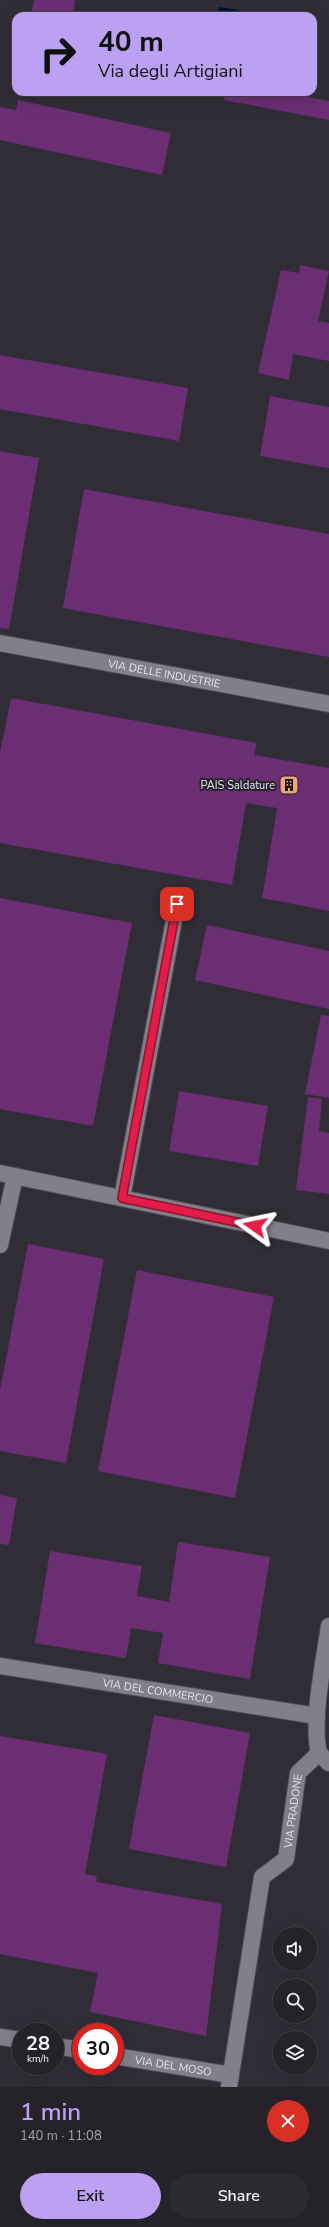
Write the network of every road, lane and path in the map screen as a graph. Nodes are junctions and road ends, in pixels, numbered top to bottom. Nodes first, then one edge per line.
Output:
1 (0, 643) edge
2 (329, 704) edge
3 (177, 904) dead end
4 (8, 1174) edge
5 (122, 1198) junction
6 (329, 1241) edge
7 (0, 1245) edge
8 (329, 1626) edge
9 (0, 1666) edge
10 (317, 1716) junction
11 (324, 1758) edge
12 (0, 2036) edge
13 (12, 2038) edge
14 (124, 2058) edge
15 (230, 2081) edge

1 - 2 street, VIA DELLE INDUSTRIE
3 - 5 street
4 - 5 street
4 - 7 street
5 - 6 street
8 - 10 street, VIA PRADONE
9 - 10 street, VIA DEL COMMERCIO
10 - 11 street, VIA PRADONE
11 - 15 street, VIA PRADONE
12 - 13 street
14 - 15 street, VIA DEL MOSO

